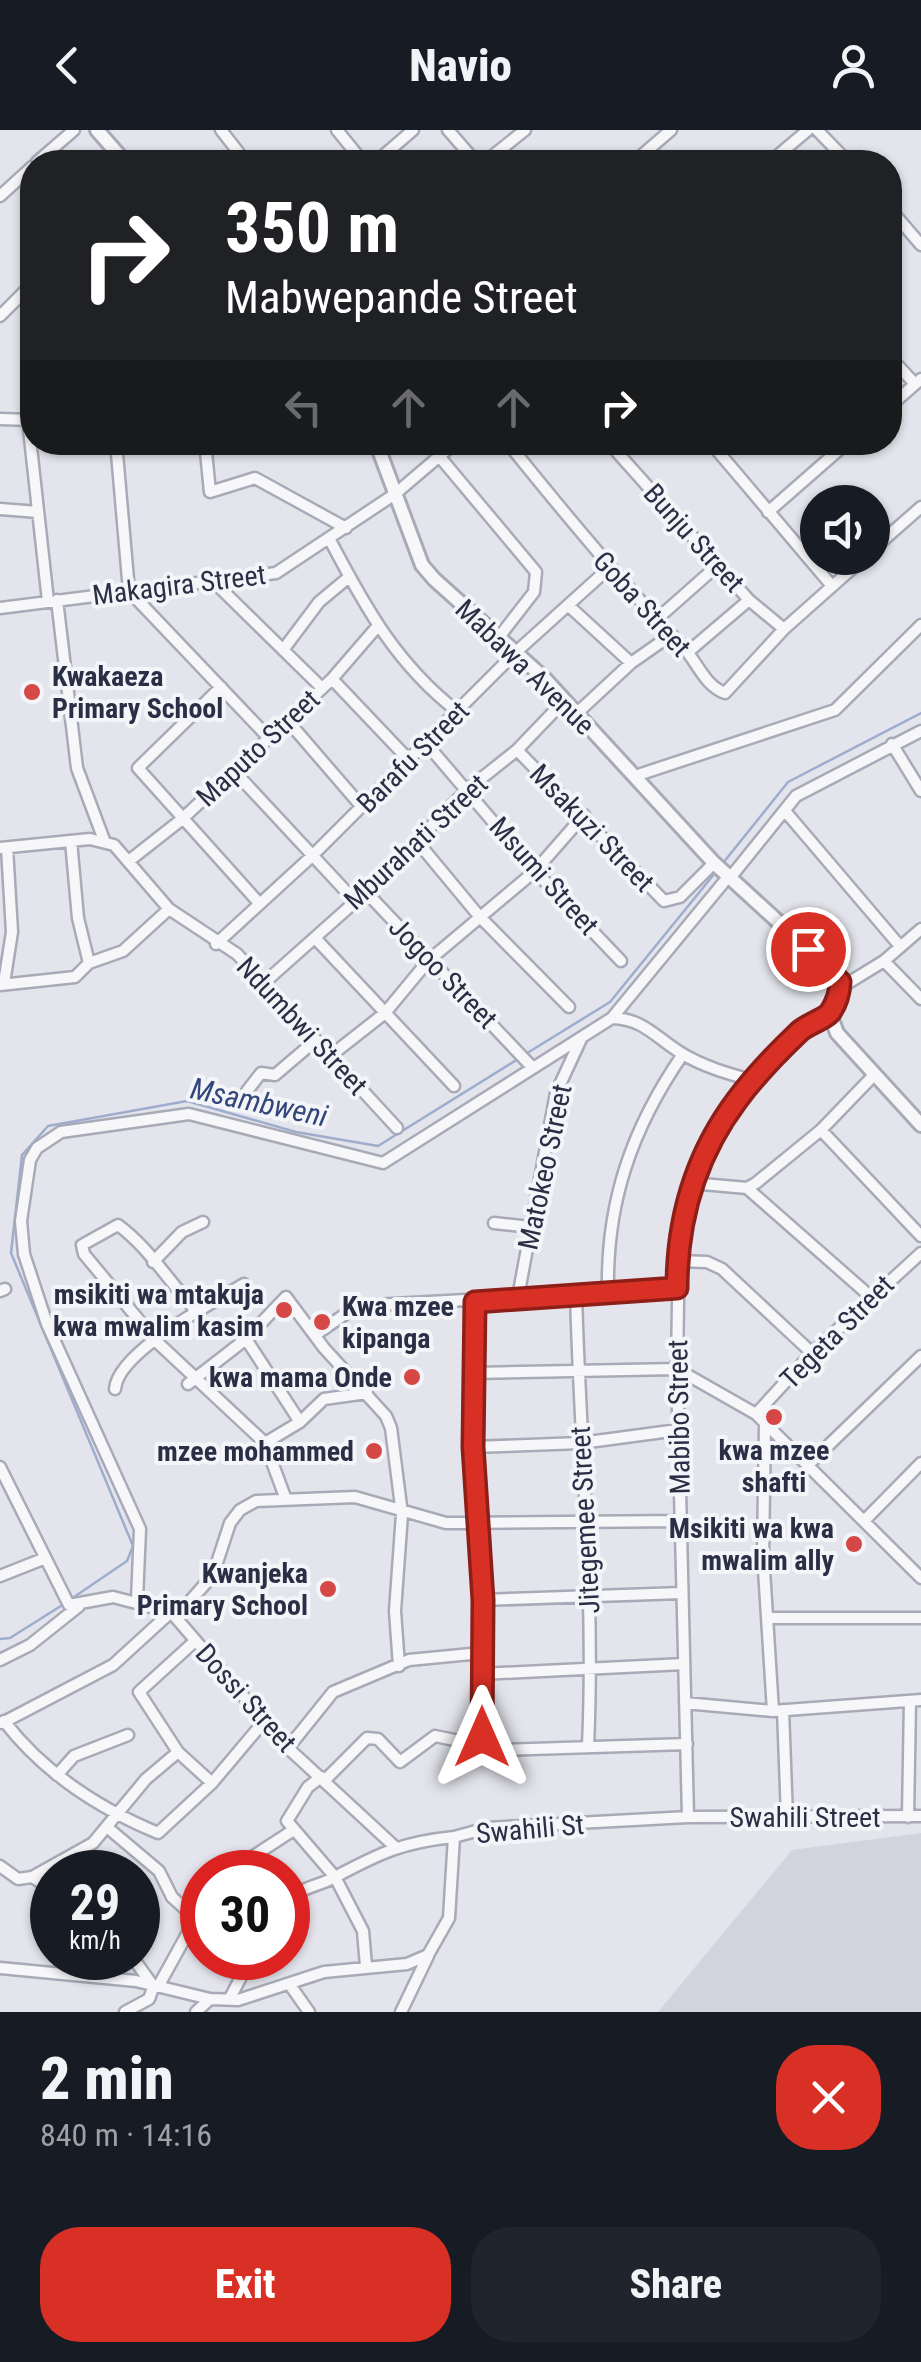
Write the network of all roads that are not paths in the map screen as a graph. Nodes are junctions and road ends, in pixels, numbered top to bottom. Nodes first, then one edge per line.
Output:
1 (74, 130) edge
2 (97, 130) edge
3 (221, 130) edge
4 (337, 130) edge
5 (413, 130) edge
6 (448, 130) edge
7 (526, 130) edge
8 (671, 130) edge
9 (808, 130) edge
10 (817, 130) edge
11 (52, 150) edge
12 (114, 150) edge
13 (237, 150) edge
14 (353, 150) edge
15 (390, 150) edge
16 (466, 150) edge
17 (500, 150) edge
18 (648, 150) edge
19 (784, 150) edge
20 (836, 150) edge
21 (20, 178) edge
22 (0, 196) edge
23 (902, 222) edge
24 (921, 244) edge
25 (20, 296) edge
26 (0, 316) edge
27 (33, 455) edge
28 (117, 455) edge
29 (206, 455) edge
30 (381, 455) edge
31 (517, 455) edge
32 (620, 455) edge
33 (723, 455) edge
34 (833, 455) edge
35 (439, 456) joint
36 (395, 494) junction
37 (921, 507) edge
38 (0, 509) edge
39 (38, 512) junction
40 (768, 512) junction
41 (346, 528) junction
42 (890, 534) edge
43 (330, 540) junction
44 (718, 565) junction
45 (608, 569) junction
46 (845, 575) edge
47 (349, 577) junction
48 (214, 582) junction
49 (832, 586) junction
50 (129, 591) junction
51 (749, 600) junction
52 (52, 601) junction
53 (570, 607) junction
54 (0, 608) edge
55 (657, 618) junction
56 (921, 625) edge
57 (376, 628) junction
58 (784, 629) junction
59 (671, 635) junction
60 (499, 637) junction
61 (283, 650) junction
62 (516, 652) junction
63 (688, 652) junction
64 (632, 663) junction
65 (332, 679) junction
66 (221, 687) junction
67 (322, 688) junction
68 (566, 700) junction
69 (458, 712) junction
70 (576, 714) junction
71 (287, 720) junction
72 (921, 730) edge
73 (267, 736) junction
74 (425, 742) junction
75 (892, 744) junction
76 (518, 750) junction
77 (408, 760) junction
78 (234, 771) junction
79 (635, 776) junction
80 (468, 789) junction
81 (921, 791) edge
82 (362, 807) junction
83 (785, 811) junction
84 (584, 815) junction
85 (181, 820) junction
86 (104, 840) junction
87 (416, 840) junction
88 (72, 841) junction
89 (4, 848) edge
90 (312, 856) junction
91 (130, 860) junction
92 (535, 871) junction
93 (723, 871) junction
94 (366, 892) junction
95 (354, 900) junction
96 (259, 902) junction
97 (169, 910) junction
98 (479, 916) junction
99 (921, 929) edge
100 (316, 938) junction
101 (216, 944) junction
102 (899, 945) junction
103 (428, 961) junction
104 (621, 961) dead end
105 (884, 961) junction
106 (90, 963) junction
107 (264, 982) junction
108 (2, 984) edge
109 (840, 988) junction
110 (921, 999) edge
111 (569, 1007) dead end
112 (385, 1013) junction
113 (830, 1014) junction
114 (612, 1018) junction
115 (582, 1039) junction
116 (316, 1040) junction
117 (683, 1054) junction
118 (330, 1057) junction
119 (527, 1060) junction
120 (875, 1074) junction
121 (755, 1081) junction
122 (454, 1086) dead end
123 (247, 1091) dead end
124 (921, 1125) edge
125 (397, 1128) dead end
126 (821, 1130) junction
127 (691, 1183) junction
128 (747, 1188) junction
129 (203, 1222) dead end
130 (494, 1222) dead end
131 (531, 1227) junction
132 (921, 1236) edge
133 (921, 1253) edge
134 (677, 1261) junction
135 (153, 1262) junction
136 (244, 1284) dead end
137 (677, 1288) junction
138 (608, 1292) junction
139 (576, 1294) junction
140 (518, 1297) junction
141 (872, 1297) junction
142 (475, 1302) junction
143 (194, 1313) junction
144 (315, 1335) junction
145 (246, 1339) junction
146 (157, 1342) junction
147 (812, 1352) junction
148 (921, 1356) edge
149 (578, 1368) junction
150 (676, 1369) junction
151 (475, 1372) junction
152 (193, 1382) junction
153 (115, 1389) dead end
154 (367, 1393) junction
155 (756, 1414) junction
156 (300, 1422) junction
157 (765, 1424) junction
158 (678, 1430) junction
159 (265, 1442) junction
160 (581, 1443) junction
161 (473, 1447) junction
162 (921, 1464) edge
163 (807, 1466) junction
164 (0, 1467) edge
165 (285, 1498) junction
166 (402, 1514) junction
167 (590, 1521) junction
168 (681, 1521) junction
169 (864, 1521) junction
170 (480, 1524) junction
171 (43, 1559) junction
172 (0, 1576) edge
173 (921, 1578) edge
174 (682, 1593) junction
175 (590, 1596) junction
176 (137, 1600) junction
177 (483, 1600) junction
178 (71, 1602) junction
179 (173, 1615) junction
180 (770, 1618) junction
181 (921, 1618) edge
182 (195, 1641) junction
183 (481, 1653) junction
184 (0, 1660) edge
185 (684, 1664) junction
186 (399, 1666) junction
187 (592, 1668) junction
188 (482, 1674) junction
189 (915, 1700) edge
190 (686, 1703) junction
191 (778, 1711) junction
192 (266, 1719) junction
193 (2, 1723) edge
194 (128, 1734) dead end
195 (482, 1737) junction
196 (687, 1744) junction
197 (588, 1746) junction
198 (288, 1748) junction
199 (178, 1752) junction
200 (57, 1775) junction
201 (323, 1779) junction
202 (212, 1783) junction
203 (118, 1814) junction
204 (921, 1816) edge
205 (688, 1817) junction
206 (787, 1817) junction
207 (908, 1817) junction
208 (108, 1828) junction
209 (292, 1831) junction
210 (454, 1837) junction
211 (394, 1846) junction
212 (83, 1850) edge
213 (263, 1850) edge
214 (0, 1866) edge
215 (30, 1877) edge
216 (335, 1878) junction
217 (18, 1879) junction
218 (0, 1880) edge
219 (310, 1886) edge
220 (180, 1904) edge
221 (180, 1943) edge
222 (428, 1956) junction
223 (366, 1966) junction
224 (0, 1968) edge
225 (152, 1980) edge
226 (242, 1980) edge
227 (155, 1984) junction
228 (290, 1985) junction
229 (234, 1999) junction
230 (210, 2000) junction
231 (125, 2012) edge
232 (196, 2012) edge
233 (244, 2012) edge
234 (309, 2012) edge
235 (401, 2012) edge

1 - 11 street
2 - 12 street
3 - 13 street
4 - 14 street
5 - 15 street
6 - 16 street
7 - 17 street
8 - 18 street
9 - 19 street
10 - 20 street
21 - 22 street
23 - 24 street
25 - 26 street
27 - 39 street
28 - 50 street
29 - 41 street
30 - 36 street, Mabawa Avenue
31 - 45 street, Goba Street
32 - 44 street, Bunju Street
33 - 40 street
34 - 40 street
35 - 36 street, Makagira Street
35 - 60 street
36 - 41 street, Makagira Street
36 - 60 street, Mabawa Avenue
37 - 42 street
38 - 39 street
39 - 52 street
40 - 49 street
41 - 43 street, Makagira Street
43 - 47 street
43 - 48 street, Makagira Street
44 - 51 street, Bunju Street
44 - 55 street
45 - 53 street, Barafu Street
45 - 55 street, Goba Street
46 - 49 street
47 - 57 street
47 - 61 street
48 - 50 street, Makagira Street
48 - 61 street
49 - 58 street
50 - 52 street, Makagira Street
50 - 66 street
51 - 58 street, Bunju Street
51 - 63 street
52 - 54 street, Makagira Street
52 - 86 street
53 - 62 street, Barafu Street
53 - 64 street
55 - 59 street, Goba Street
56 - 79 street
57 - 65 street, Maputo Street
57 - 69 street
58 - 63 street, Goba Street
59 - 63 street, Goba Street
59 - 64 street
60 - 62 street, Mabawa Avenue
61 - 67 street
62 - 68 street, Mabawa Avenue
62 - 69 street, Barafu Street
64 - 70 street
65 - 67 street, Maputo Street
65 - 77 street
66 - 73 street
66 - 85 street
67 - 71 street, Maputo Street
68 - 70 street, Mabawa Avenue
68 - 76 street, Mburahati Street
69 - 74 street, Barafu Street
70 - 79 street, Mabawa Avenue
71 - 73 street, Maputo Street
71 - 82 street
72 - 75 street
73 - 78 street, Maputo Street
74 - 77 street, Barafu Street
74 - 80 street, Msumi Street
75 - 81 street
75 - 83 street
76 - 80 street, Mburahati Street
76 - 84 street, Msakuzi Street
77 - 82 street, Barafu Street
78 - 85 street, Maputo Street
78 - 90 street
79 - 93 street, Mabawa Avenue
80 - 87 street, Mburahati Street
80 - 92 street, Msumi Street
82 - 90 street, Barafu Street
83 - 93 street
83 - 102 street
84 - 92 street
84 - 93 street, Msakuzi Street
85 - 91 street, Maputo Street
85 - 96 street
86 - 88 street
86 - 91 street, Ndumbwi Street
87 - 94 street, Mburahati Street
87 - 98 street
88 - 89 street
88 - 106 street
89 - 108 street
90 - 95 street
90 - 96 street, Barafu Street
91 - 97 street, Ndumbwi Street
92 - 98 street
92 - 104 street, Msumi Street
93 - 109 street, Mabawa Avenue
93 - 114 street
94 - 95 street, Mburahati Street
94 - 103 street, Jogoo Street
95 - 100 street, Mburahati Street
96 - 101 street, Barafu Street
97 - 101 street, Ndumbwi Street
97 - 106 street
98 - 103 street
98 - 111 street
99 - 102 street
100 - 107 street, Mburahati Street
100 - 112 street
101 - 107 street, Ndumbwi Street
102 - 105 street
103 - 112 street
103 - 119 street, Jogoo Street
105 - 109 street
105 - 110 street
106 - 108 street
107 - 116 street, Ndumbwi Street
109 - 113 street
112 - 118 street
112 - 122 street
113 - 120 street
113 - 121 street, Mabibo Street
114 - 115 street
114 - 117 street
115 - 119 street
115 - 131 street, Matokeo Street
116 - 118 street, Ndumbwi Street
116 - 123 street
117 - 121 street
117 - 138 street
118 - 125 street, Ndumbwi Street
119 - 176 street
120 - 124 street
120 - 126 street
121 - 127 street, Mabibo Street
126 - 128 street
126 - 132 street
127 - 128 street
127 - 134 street, Mabibo Street
128 - 141 street
129 - 135 street
130 - 131 street
131 - 140 street, Matokeo Street
133 - 141 street, Tegeta Street
134 - 137 street, Mabibo Street
134 - 147 street
135 - 143 street
135 - 146 street
136 - 143 street
137 - 138 street
137 - 150 street, Mabibo Street
138 - 139 street
139 - 140 street
139 - 149 street, Jitegemee Street
140 - 142 street
141 - 147 street, Tegeta Street
142 - 144 street
142 - 151 street
143 - 146 street
144 - 145 street
144 - 154 street
145 - 152 street
145 - 156 street
146 - 152 street
146 - 153 street
147 - 155 street, Tegeta Street
148 - 163 street
149 - 150 street
149 - 151 street
149 - 160 street, Jitegemee Street
150 - 155 street
150 - 158 street, Mabibo Street
151 - 161 street
152 - 159 street
154 - 156 street
154 - 166 street
155 - 157 street
156 - 159 street
157 - 163 street
157 - 180 street
158 - 160 street
158 - 168 street, Mabibo Street
159 - 165 street
160 - 161 street
160 - 167 street, Jitegemee Street
161 - 170 street
162 - 169 street
163 - 169 street
164 - 171 street
165 - 166 street
165 - 179 street
166 - 170 street
166 - 186 street
167 - 168 street
167 - 170 street
167 - 175 street, Jitegemee Street
168 - 174 street, Mabibo Street
169 - 173 street
170 - 177 street
171 - 172 street
171 - 178 street
174 - 175 street
174 - 185 street, Mabibo Street
175 - 177 street
175 - 187 street, Jitegemee Street
176 - 178 street
176 - 179 street
177 - 183 street
178 - 184 street
179 - 182 street, Dossi Street
179 - 193 street
180 - 181 street
180 - 191 street
182 - 192 street, Dossi Street
182 - 199 street
183 - 186 street
183 - 188 street
185 - 187 street
185 - 190 street, Mabibo Street
186 - 198 street
187 - 188 street
187 - 197 street, Jitegemee Street
188 - 195 street
189 - 191 street
189 - 207 street
190 - 191 street
190 - 196 street, Mabibo Street
191 - 206 street
192 - 198 street, Dossi Street
192 - 202 street
193 - 200 street
194 - 200 street
195 - 197 street
195 - 201 street
196 - 197 street
196 - 205 street, Mabibo Street
198 - 201 street, Dossi Street
199 - 202 street
199 - 203 street
200 - 203 street
201 - 209 street
201 - 211 street, Dossi Street
202 - 203 street
203 - 208 street
204 - 207 street, Swahili Street
205 - 206 street, Swahili Street
205 - 210 street, Swahili St
206 - 207 street, Swahili Street
208 - 212 street
208 - 220 street
209 - 213 street
209 - 216 street
210 - 211 street
210 - 222 street, Swahili St
211 - 216 street
214 - 217 street
215 - 217 street
216 - 219 street
216 - 223 street
217 - 218 street
221 - 227 street
222 - 223 street
222 - 235 street, Swahili St
223 - 228 street
224 - 227 street
225 - 227 street
226 - 229 street
227 - 230 street
227 - 231 street
228 - 229 street
228 - 234 street
229 - 230 street
229 - 233 street
230 - 232 street

